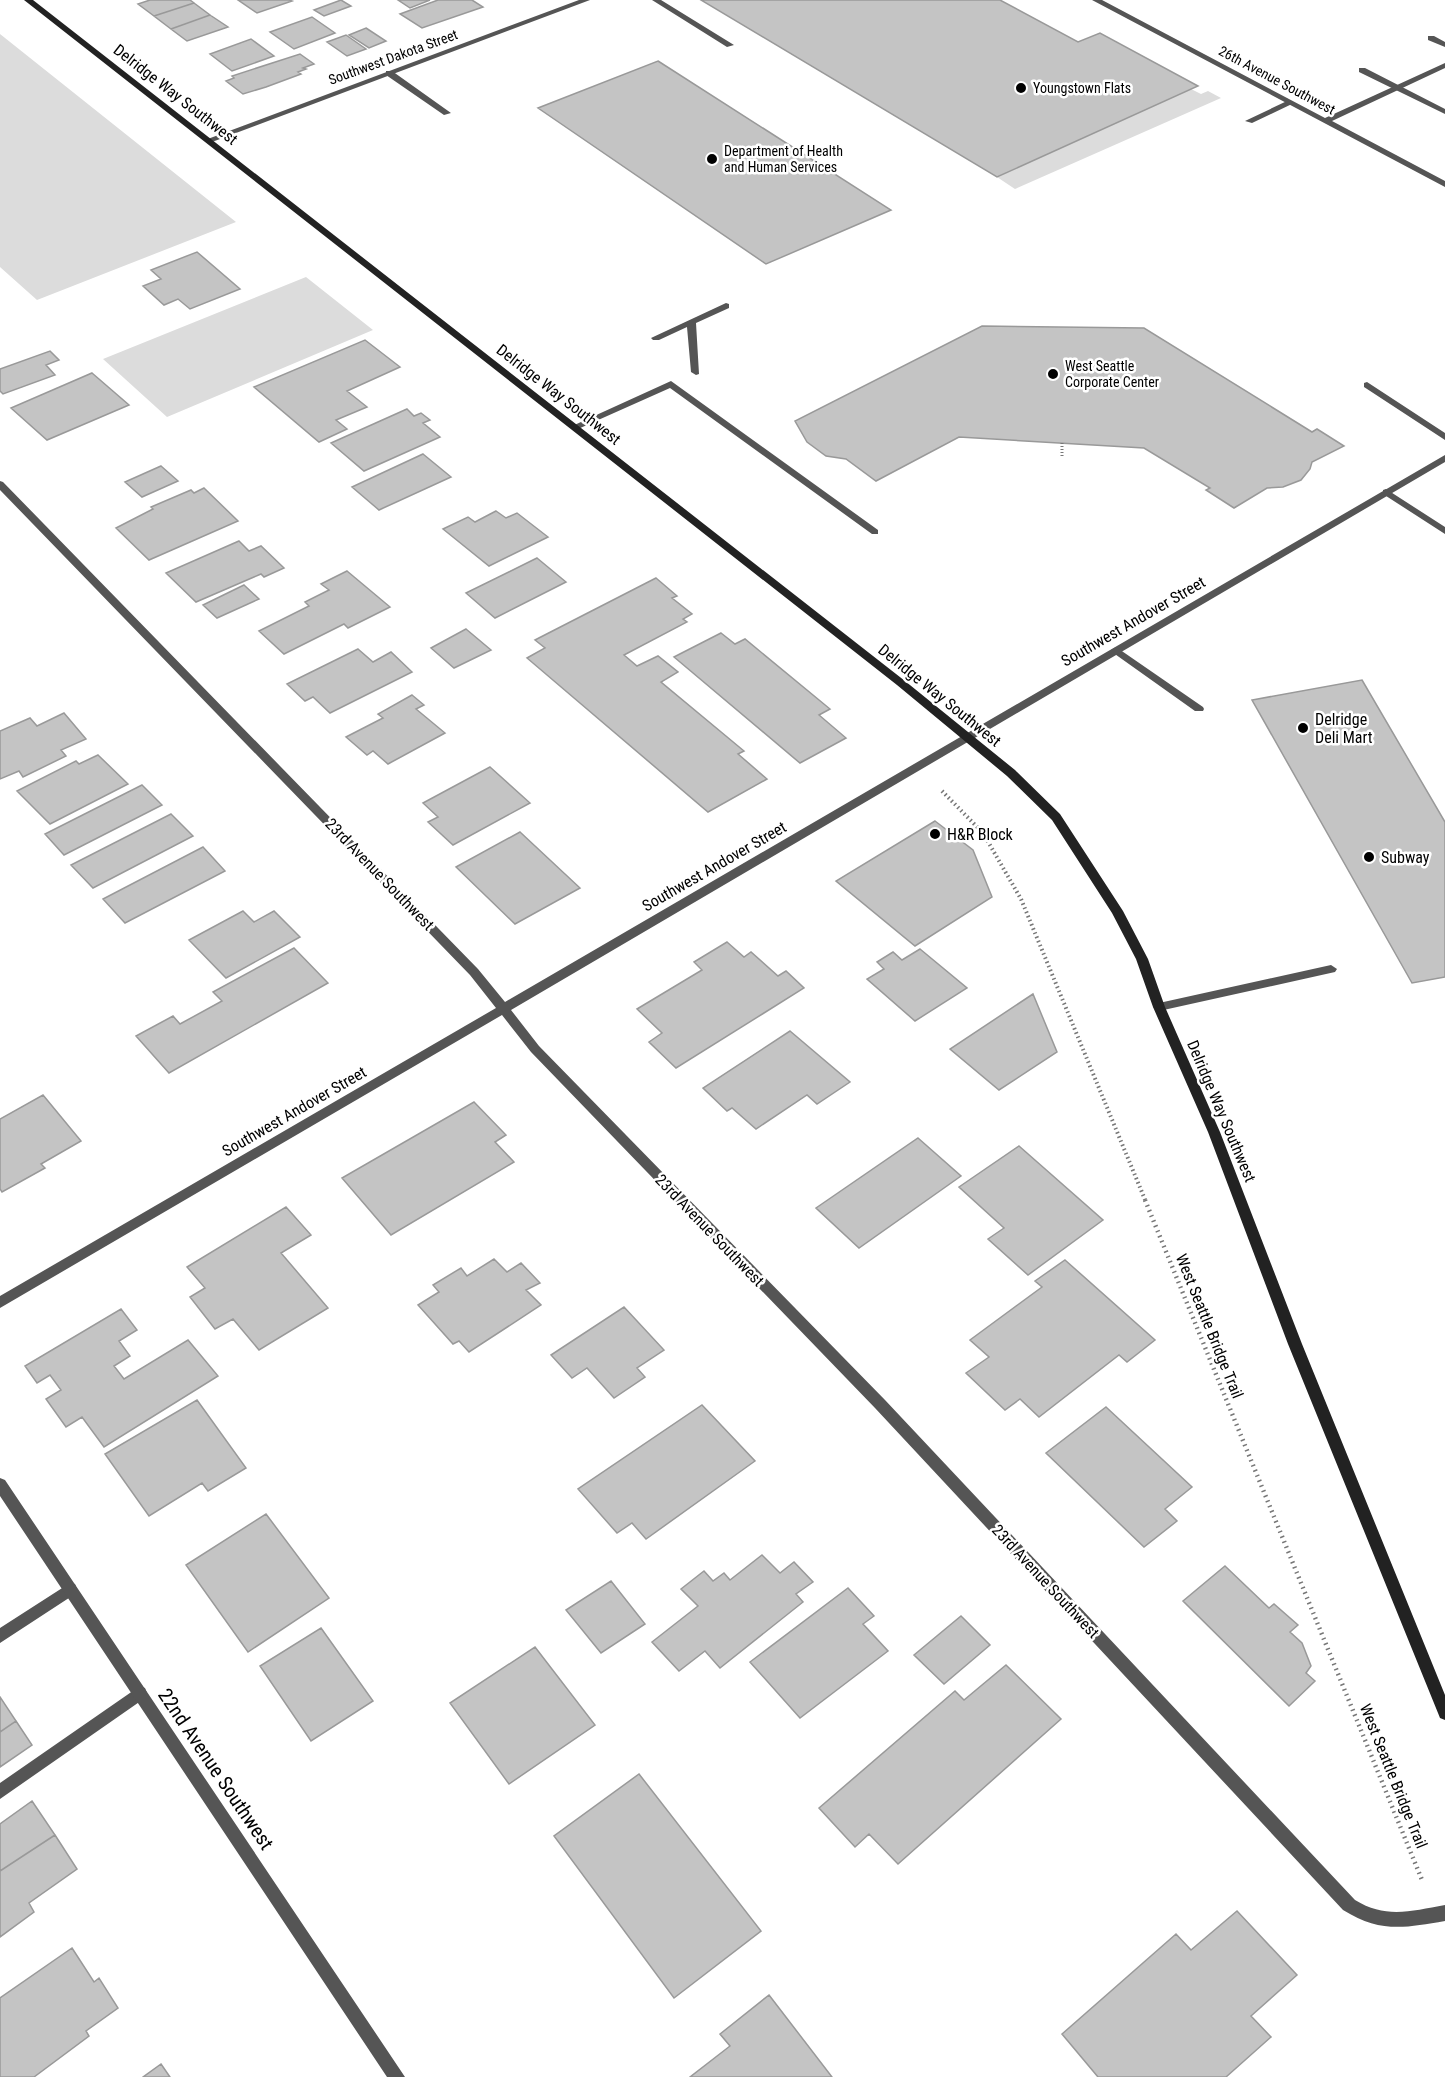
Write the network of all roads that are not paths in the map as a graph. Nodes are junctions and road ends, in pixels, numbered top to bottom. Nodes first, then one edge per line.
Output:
1 (28, 0) edge
2 (565, 0) edge
3 (586, 0) edge
4 (656, 0) edge
5 (1096, 0) edge
6 (573, 5) junction
7 (1431, 38) dead end
8 (729, 45) dead end
9 (1445, 45) edge
10 (1445, 65) edge
11 (1362, 70) dead end
12 (389, 73) junction
13 (1397, 87) junction
14 (1290, 103) junction
15 (1445, 112) edge
16 (447, 113) dead end
17 (1249, 121) dead end
18 (1325, 121) junction
19 (209, 140) junction
20 (1445, 184) edge
21 (726, 306) dead end
22 (691, 322) junction
23 (656, 338) dead end
24 (696, 372) dead end
25 (1367, 385) dead end
26 (575, 427) junction
27 (1445, 437) edge
28 (1445, 458) edge
29 (0, 484) edge
30 (1386, 492) junction
31 (1445, 531) edge
32 (875, 532) dead end
33 (1116, 650) junction
34 (1199, 709) dead end
35 (968, 737) junction
36 (1331, 969) dead end
37 (1159, 1007) junction
38 (503, 1008) junction
39 (0, 1303) edge
40 (0, 1485) edge
41 (70, 1589) junction
42 (0, 1636) edge
43 (140, 1693) junction
44 (1445, 1713) edge
45 (0, 1792) edge
46 (1445, 1913) edge
47 (397, 2077) edge

1 - 19 main road, Delridge Way Southwest
2 - 6 street
3 - 6 street, Southwest Dakota Street
4 - 8 street
5 - 14 street, 26th Avenue Southwest
6 - 12 street, Southwest Dakota Street
7 - 9 street
10 - 13 street
11 - 13 street
12 - 16 street
12 - 19 street, Southwest Dakota Street
13 - 15 street
13 - 18 street
14 - 17 street
14 - 18 street, 26th Avenue Southwest
18 - 20 street, 26th Avenue Southwest
19 - 26 main road, Delridge Way Southwest
21 - 22 street
22 - 23 street
22 - 24 street
25 - 27 street
26 - 32 street
26 - 35 main road, Delridge Way Southwest
28 - 30 street, Southwest Andover Street
29 - 38 street, 23rd Avenue Southwest
30 - 31 street
30 - 33 street, Southwest Andover Street
33 - 34 street
33 - 35 street, Southwest Andover Street
35 - 37 main road, Delridge Way Southwest
35 - 38 street, Southwest Andover Street
36 - 37 street
37 - 44 main road, Delridge Way Southwest
38 - 39 street, Southwest Andover Street
38 - 46 street, 23rd Avenue Southwest
40 - 41 street, 22nd Avenue Southwest
41 - 42 street
41 - 43 street, 22nd Avenue Southwest
43 - 45 street
43 - 47 street, 22nd Avenue Southwest

